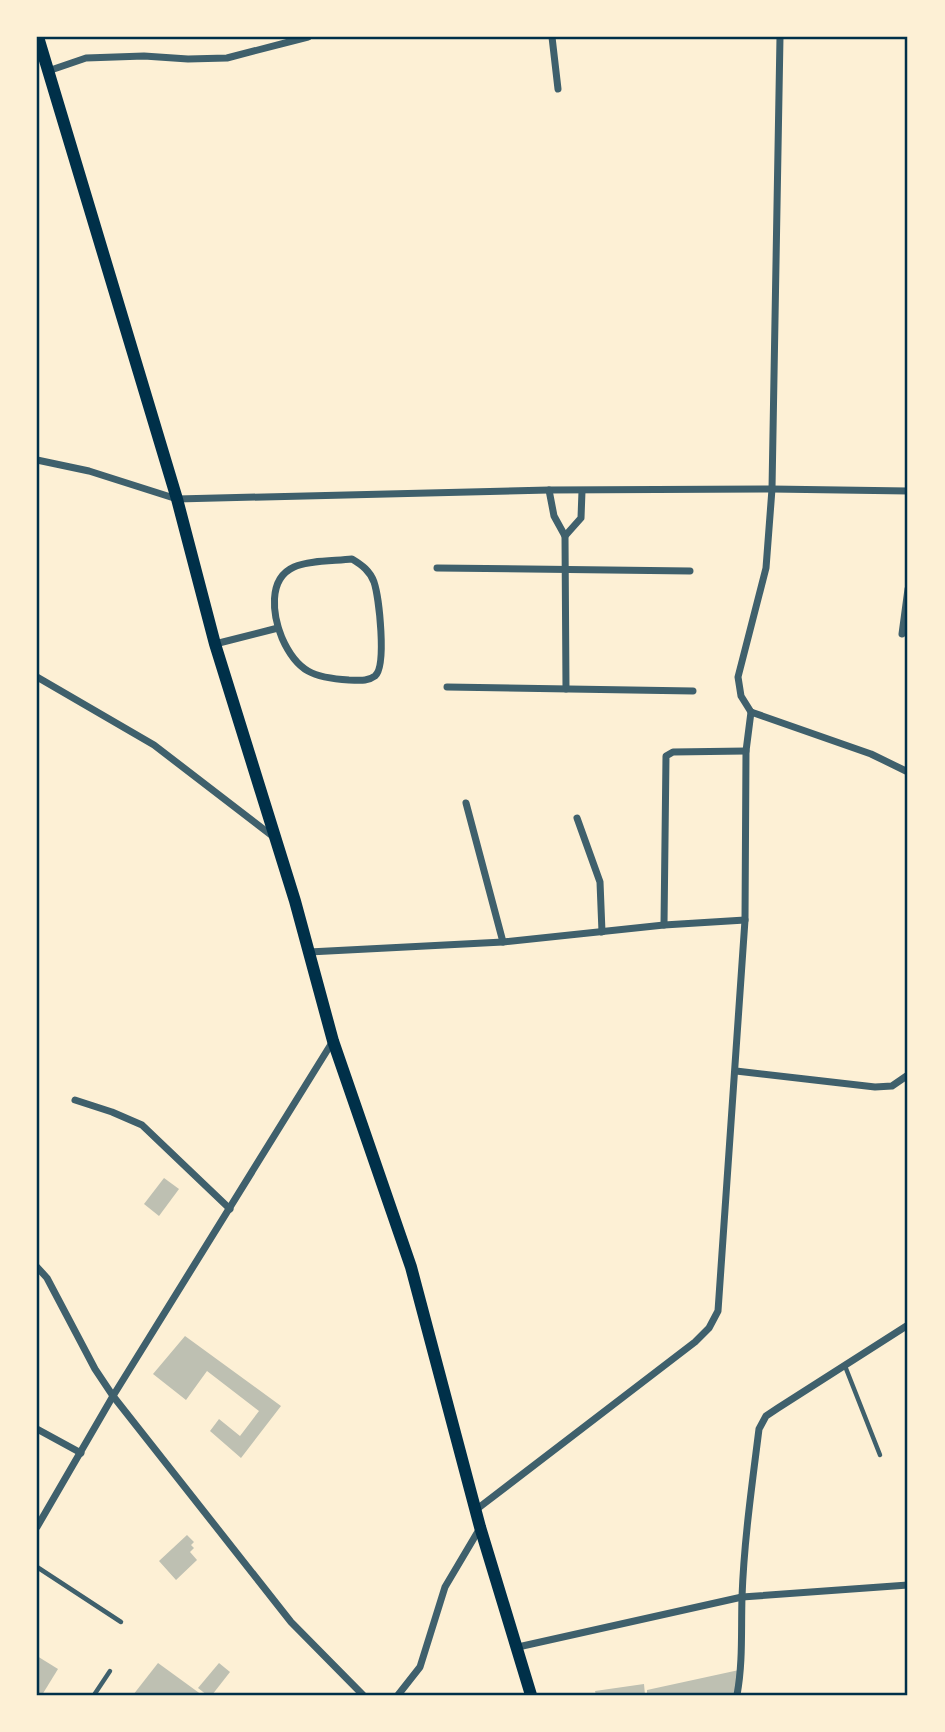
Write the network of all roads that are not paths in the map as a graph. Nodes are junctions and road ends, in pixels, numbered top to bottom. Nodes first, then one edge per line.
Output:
1 (38, 37) edge
2 (306, 37) edge
3 (552, 37) edge
4 (780, 37) edge
5 (48, 71) junction
6 (558, 89) dead end
7 (37, 460) edge
8 (772, 489) junction
9 (549, 490) junction
10 (582, 491) junction
11 (908, 491) edge
12 (177, 499) junction
13 (565, 536) junction
14 (437, 568) dead end
15 (565, 569) junction
16 (690, 571) dead end
17 (908, 589) edge
18 (278, 628) junction
19 (902, 634) dead end
20 (215, 644) junction
21 (37, 677) edge
22 (447, 687) dead end
23 (566, 688) junction
24 (693, 691) dead end
25 (751, 712) junction
26 (746, 751) junction
27 (908, 772) edge
28 (466, 803) dead end
29 (577, 818) dead end
30 (275, 838) junction
31 (745, 920) junction
32 (664, 925) junction
33 (601, 932) junction
34 (503, 942) junction
35 (309, 952) junction
36 (333, 1041) junction
37 (736, 1071) junction
38 (908, 1075) edge
39 (75, 1100) dead end
40 (230, 1209) junction
41 (37, 1268) edge
42 (908, 1325) edge
43 (845, 1366) junction
44 (113, 1396) junction
45 (37, 1429) edge
46 (81, 1453) junction
47 (880, 1455) dead end
48 (477, 1509) junction
49 (37, 1527) edge
50 (481, 1527) junction
51 (37, 1567) edge
52 (908, 1585) edge
53 (742, 1597) junction
54 (121, 1622) dead end
55 (518, 1647) junction
56 (110, 1671) dead end
57 (94, 1695) edge
58 (363, 1695) edge
59 (398, 1695) edge
60 (531, 1695) edge
61 (737, 1695) edge

1 - 5 main road
2 - 5 street
3 - 6 street
4 - 8 street
5 - 12 main road
7 - 12 street
8 - 10 street
8 - 11 street
8 - 25 street
9 - 10 street
9 - 12 street
9 - 13 street
10 - 13 street
12 - 20 main road
13 - 15 street
14 - 15 street
15 - 16 street
15 - 23 street
17 - 19 street
18 - 18 street
18 - 20 street
20 - 30 main road
21 - 30 street
22 - 23 street
23 - 24 street
25 - 26 street
25 - 27 street
26 - 31 street
26 - 32 street
28 - 34 street
29 - 33 street
30 - 35 main road
31 - 32 street
31 - 37 street
32 - 33 street
33 - 34 street
34 - 35 street
35 - 36 main road
36 - 40 street
36 - 48 main road
37 - 38 street
37 - 48 street
39 - 40 street
40 - 44 street
41 - 44 street
42 - 43 street
43 - 47 lane
43 - 53 street
44 - 46 street
44 - 58 street
45 - 46 street
46 - 49 street
48 - 50 main road
50 - 55 main road
50 - 59 street
51 - 54 lane
52 - 53 street
53 - 55 street
53 - 61 street
55 - 60 main road
56 - 57 lane

